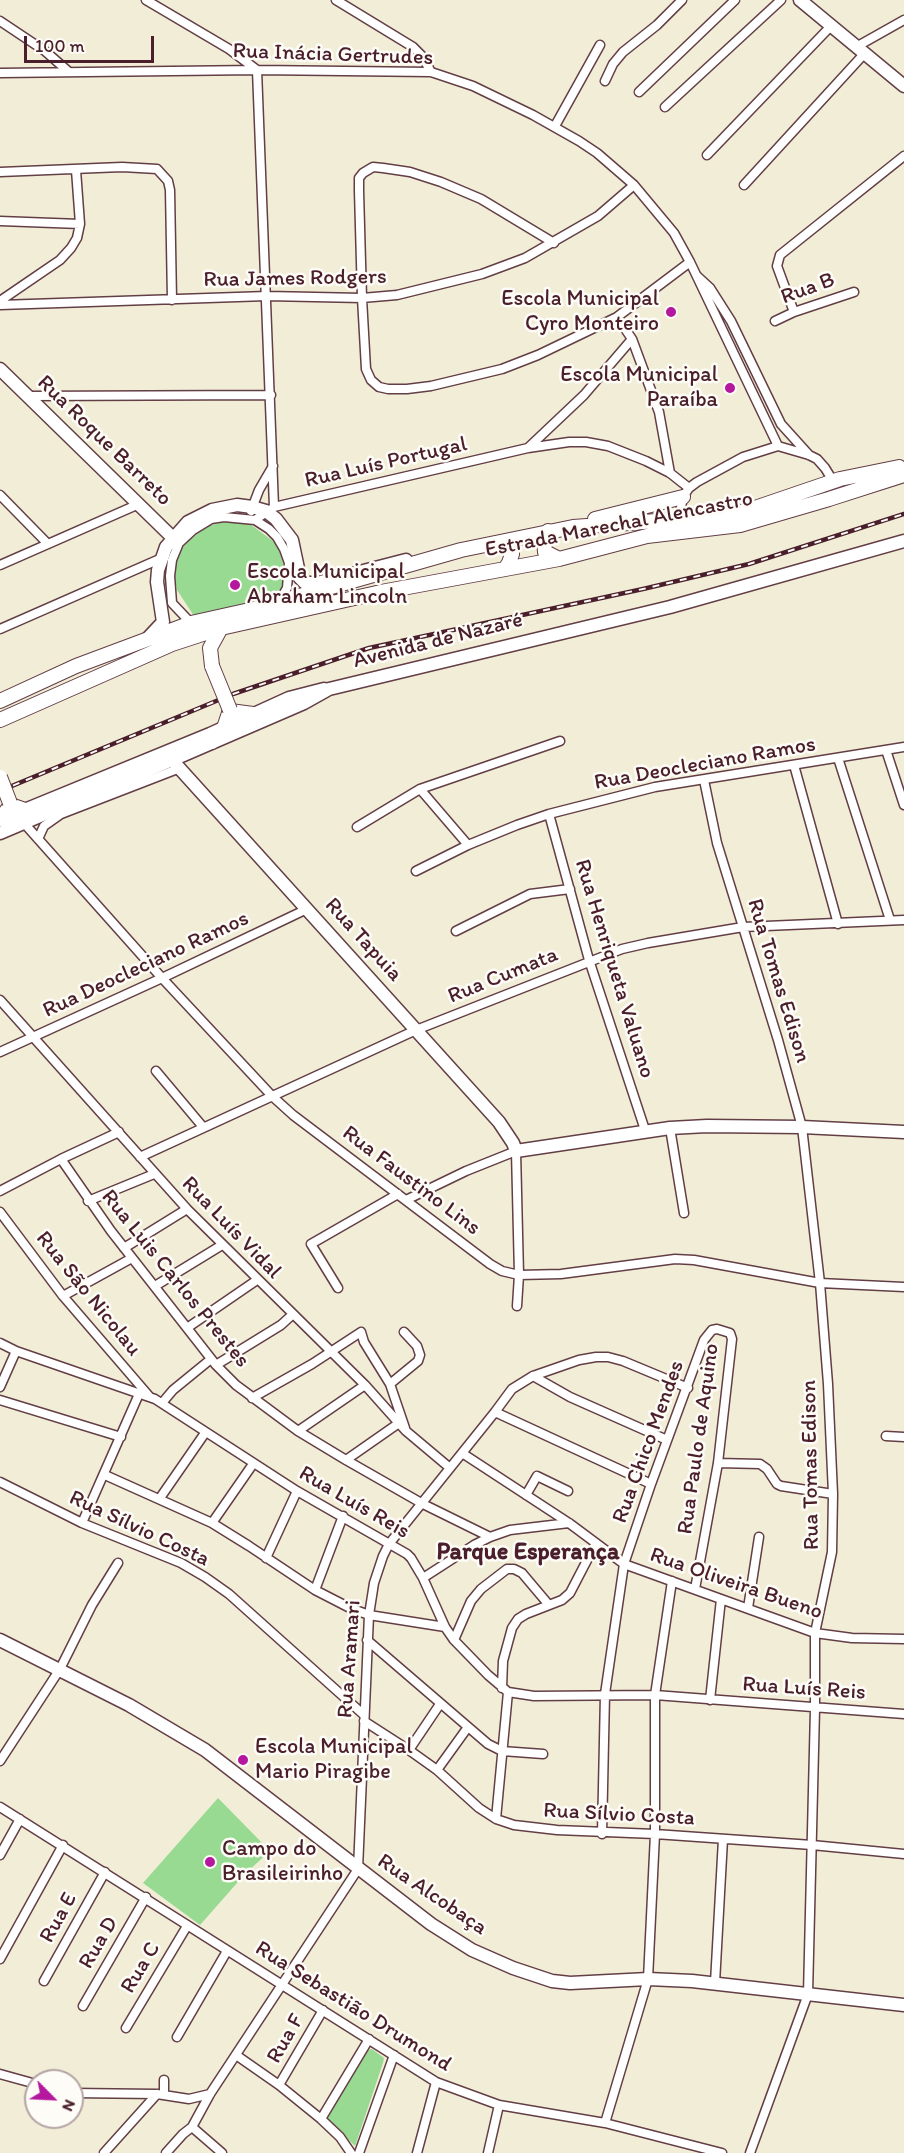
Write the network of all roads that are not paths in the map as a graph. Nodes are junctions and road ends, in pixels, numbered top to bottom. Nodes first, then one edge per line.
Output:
1 (146, 0) edge
2 (336, 0) edge
3 (682, 0) edge
4 (735, 0) edge
5 (781, 0) edge
6 (800, 0) edge
7 (904, 20) edge
8 (0, 21) edge
9 (830, 27) junction
10 (600, 45) dead end
11 (860, 51) junction
12 (257, 70) junction
13 (69, 72) junction
14 (432, 72) junction
15 (0, 73) edge
16 (605, 81) dead end
17 (904, 86) edge
18 (639, 92) dead end
19 (665, 107) dead end
20 (555, 126) junction
21 (707, 155) dead end
22 (904, 156) edge
23 (76, 170) junction
24 (0, 172) edge
25 (634, 185) junction
26 (744, 185) dead end
27 (0, 221) edge
28 (80, 224) junction
29 (554, 243) junction
30 (690, 262) junction
31 (695, 274) junction
32 (854, 292) dead end
33 (267, 296) junction
34 (362, 298) junction
35 (172, 300) junction
36 (0, 303) edge
37 (721, 304) junction
38 (711, 310) junction
39 (794, 312) junction
40 (617, 318) junction
41 (775, 321) dead end
42 (632, 339) junction
43 (0, 369) edge
44 (271, 395) junction
45 (28, 396) junction
46 (778, 446) junction
47 (528, 448) junction
48 (808, 455) junction
49 (273, 466) junction
50 (904, 466) edge
51 (670, 473) junction
52 (904, 475) edge
53 (833, 481) junction
54 (686, 492) junction
55 (0, 495) edge
56 (829, 499) junction
57 (139, 504) junction
58 (270, 509) junction
59 (252, 515) junction
60 (679, 518) junction
61 (573, 527) junction
62 (549, 531) junction
63 (176, 541) junction
64 (904, 541) edge
65 (498, 543) junction
66 (48, 544) junction
67 (162, 558) junction
68 (431, 558) junction
69 (559, 559) junction
70 (0, 565) edge
71 (505, 568) junction
72 (280, 600) junction
73 (172, 603) junction
74 (163, 622) junction
75 (191, 623) junction
76 (221, 628) junction
77 (0, 629) edge
78 (147, 639) junction
79 (329, 689) junction
80 (17, 693) junction
81 (0, 701) edge
82 (0, 709) edge
83 (230, 710) junction
84 (253, 714) junction
85 (0, 720) edge
86 (224, 728) junction
87 (560, 741) dead end
88 (212, 742) junction
89 (904, 747) edge
90 (886, 750) junction
91 (838, 758) junction
92 (176, 764) junction
93 (794, 765) junction
94 (0, 777) edge
95 (704, 780) junction
96 (420, 789) junction
97 (904, 805) edge
98 (17, 810) junction
99 (51, 812) joint
100 (549, 814) junction
101 (0, 819) edge
102 (357, 826) dead end
103 (0, 833) edge
104 (38, 839) junction
105 (468, 845) junction
106 (416, 871) dead end
107 (570, 889) junction
108 (307, 909) junction
109 (890, 920) junction
110 (904, 920) edge
111 (838, 924) junction
112 (743, 927) junction
113 (456, 932) dead end
114 (589, 960) junction
115 (162, 978) junction
116 (0, 1000) edge
117 (416, 1030) junction
118 (34, 1037) junction
119 (0, 1052) edge
120 (156, 1071) dead end
121 (272, 1096) junction
122 (203, 1126) junction
123 (802, 1127) junction
124 (670, 1128) junction
125 (119, 1132) junction
126 (904, 1132) edge
127 (645, 1133) junction
128 (516, 1151) junction
129 (140, 1157) junction
130 (61, 1159) junction
131 (154, 1174) junction
132 (0, 1191) edge
133 (398, 1194) junction
134 (406, 1200) junction
135 (88, 1201) junction
136 (187, 1209) junction
137 (0, 1212) edge
138 (684, 1213) dead end
139 (222, 1245) junction
140 (124, 1248) junction
141 (132, 1258) junction
142 (519, 1275) junction
143 (256, 1280) junction
144 (820, 1284) junction
145 (155, 1286) junction
146 (338, 1287) dead end
147 (904, 1287) edge
148 (63, 1296) junction
149 (517, 1306) dead end
150 (292, 1315) junction
151 (187, 1328) junction
152 (726, 1331) joint
153 (404, 1332) dead end
154 (0, 1343) edge
155 (16, 1351) junction
156 (330, 1352) junction
157 (214, 1362) junction
158 (533, 1376) junction
159 (390, 1384) junction
160 (364, 1385) junction
161 (0, 1388) edge
162 (688, 1388) junction
163 (139, 1394) junction
164 (150, 1397) junction
165 (252, 1398) junction
166 (0, 1400) edge
167 (162, 1403) junction
168 (495, 1412) junction
169 (402, 1427) junction
170 (298, 1431) junction
171 (205, 1434) junction
172 (886, 1436) dead end
173 (121, 1437) junction
174 (904, 1437) edge
175 (667, 1440) junction
176 (462, 1453) junction
177 (346, 1460) junction
178 (718, 1462) junction
179 (253, 1464) junction
180 (450, 1468) junction
181 (105, 1474) junction
182 (0, 1482) edge
183 (651, 1484) junction
184 (297, 1491) junction
185 (568, 1491) dead end
186 (833, 1494) junction
187 (526, 1495) junction
188 (160, 1498) junction
189 (423, 1504) junction
190 (343, 1516) junction
191 (82, 1523) junction
192 (212, 1523) junction
193 (569, 1523) junction
194 (490, 1537) junction
195 (759, 1537) dead end
196 (596, 1543) junction
197 (389, 1544) junction
198 (266, 1558) junction
199 (118, 1563) dead end
200 (624, 1564) junction
201 (423, 1578) junction
202 (672, 1581) junction
203 (695, 1589) junction
204 (315, 1590) junction
205 (721, 1599) junction
206 (549, 1605) junction
207 (748, 1608) junction
208 (369, 1615) junction
209 (445, 1627) junction
210 (814, 1633) junction
211 (904, 1639) edge
212 (0, 1640) edge
213 (368, 1640) junction
214 (454, 1640) junction
215 (60, 1669) junction
216 (505, 1690) junction
217 (605, 1694) junction
218 (655, 1695) junction
219 (710, 1700) junction
220 (440, 1704) junction
221 (815, 1709) junction
222 (904, 1714) edge
223 (364, 1718) junction
224 (468, 1727) junction
225 (409, 1750) junction
226 (502, 1751) junction
227 (543, 1754) dead end
228 (0, 1761) edge
229 (437, 1770) junction
230 (0, 1807) edge
231 (20, 1819) junction
232 (496, 1819) junction
233 (602, 1834) junction
234 (654, 1834) junction
235 (723, 1839) junction
236 (63, 1845) junction
237 (812, 1845) junction
238 (904, 1854) edge
239 (0, 1855) edge
240 (358, 1869) junction
241 (105, 1872) junction
242 (146, 1897) junction
243 (187, 1926) junction
244 (227, 1951) junction
245 (0, 1959) edge
246 (648, 1979) junction
247 (44, 1981) dead end
248 (715, 1983) junction
249 (282, 1984) junction
250 (808, 1994) junction
251 (904, 2005) edge
252 (83, 2006) dead end
253 (323, 2010) junction
254 (126, 2028) dead end
255 (177, 2037) dead end
256 (369, 2038) junction
257 (236, 2055) junction
258 (394, 2055) junction
259 (0, 2074) edge
260 (164, 2080) dead end
261 (24, 2081) edge
262 (436, 2082) junction
263 (279, 2085) junction
264 (84, 2093) edge
265 (161, 2094) junction
266 (210, 2094) junction
267 (499, 2105) junction
268 (321, 2119) junction
269 (605, 2123) junction
270 (192, 2127) junction
271 (104, 2153) edge
272 (166, 2153) edge
273 (222, 2153) edge
274 (351, 2153) edge
275 (359, 2153) edge
276 (417, 2153) edge
277 (488, 2153) edge
278 (722, 2153) edge
279 (750, 2153) edge

1 - 12 street
2 - 14 street
3 - 16 street
4 - 18 street
5 - 19 street
6 - 9 main road
7 - 11 street
8 - 13 street
9 - 11 main road
9 - 21 street
10 - 20 street
11 - 17 main road
11 - 26 street
12 - 13 street, Rua Inácia Gertrudes
12 - 14 street, Rua Inácia Gertrudes
12 - 33 street
13 - 15 street, Rua Inácia Gertrudes
14 - 20 street, Rua Inácia Gertrudes
20 - 25 street, Rua Inácia Gertrudes
22 - 39 street
23 - 24 street
23 - 28 street
23 - 35 street
25 - 29 street, Rua James Rodgers
25 - 30 street, Rua Inácia Gertrudes
27 - 28 street
28 - 36 street
29 - 34 street, Rua James Rodgers
29 - 34 street
30 - 31 street, Rua Inácia Gertrudes
30 - 40 street
31 - 37 street, Rua Inácia Gertrudes
31 - 38 street, Rua Inácia Gertrudes
32 - 39 street, Rua B
33 - 34 street, Rua James Rodgers
33 - 35 street, Rua James Rodgers
33 - 44 street
34 - 40 street
35 - 36 street, Rua James Rodgers
37 - 38 street
37 - 48 street, Rua Inácia Gertrudes
38 - 46 street, Rua Inácia Gertrudes
39 - 41 street, Rua B
40 - 42 street
42 - 47 street
42 - 51 street
43 - 45 main road, Rua Roque Barreto
44 - 45 street
44 - 49 street
45 - 57 main road, Rua Roque Barreto
46 - 48 street
46 - 54 street
47 - 51 street, Rua Luís Portugal
47 - 58 street, Rua Luís Portugal
48 - 53 street, Rua Inácia Gertrudes
49 - 58 street
49 - 59 street
50 - 53 main road, Estrada Marechal Alencastro
51 - 54 street, Rua Luís Portugal
52 - 56 main road, Estrada Marechal Alencastro
53 - 56 main road
53 - 60 main road, Estrada Marechal Alencastro
54 - 60 street
54 - 61 main road
55 - 66 street
56 - 69 main road, Estrada Marechal Alencastro
57 - 63 main road, Rua Roque Barreto
57 - 66 street
58 - 59 main road
58 - 68 main road, Estrada Marechal Alencastro
59 - 63 main road
59 - 72 street
60 - 61 main road, Estrada Marechal Alencastro
61 - 62 main road, Estrada Marechal Alencastro
62 - 65 main road, Estrada Marechal Alencastro
62 - 69 main road
63 - 67 main road
63 - 73 street
64 - 79 main road, Avenida de Nazaré
65 - 68 main road, Estrada Marechal Alencastro
65 - 71 main road
66 - 70 street
67 - 74 main road
67 - 77 street
68 - 72 main road, Estrada Marechal Alencastro
69 - 71 main road, Estrada Marechal Alencastro
71 - 76 main road, Estrada Marechal Alencastro
72 - 75 main road, Estrada Marechal Alencastro
73 - 74 street
73 - 75 street
74 - 78 main road
75 - 78 main road, Estrada Marechal Alencastro
76 - 83 main road, bridge
76 - 85 main road, Estrada Marechal Alencastro
78 - 80 main road, Estrada Marechal Alencastro
79 - 84 main road
79 - 88 main road, Avenida de Nazaré
80 - 81 main road, Estrada Marechal Alencastro
80 - 82 main road
83 - 84 main road
83 - 86 main road
84 - 86 main road
86 - 88 main road
86 - 98 main road
87 - 96 street
88 - 92 main road, Avenida de Nazaré
89 - 90 street, Rua Deocleciano Ramos
90 - 91 street, Rua Deocleciano Ramos
90 - 97 street
91 - 93 street, Rua Deocleciano Ramos
91 - 109 street
92 - 99 main road, Avenida de Nazaré
92 - 104 street, Avenida de Nazaré
92 - 108 main road, Rua Tapuia
93 - 95 street, Rua Deocleciano Ramos
93 - 111 street
94 - 98 main road, bridge
95 - 100 street, Rua Deocleciano Ramos
95 - 112 street, Rua Tomas Edison
96 - 102 street
96 - 105 street
98 - 99 main road
98 - 101 main road
98 - 103 main road
98 - 104 street, Rua Faustino Lins
100 - 105 street, Rua Deocleciano Ramos
100 - 107 street, Rua Henriqueta Valuano
104 - 115 street, Rua Faustino Lins
105 - 106 street, Rua Deocleciano Ramos
107 - 113 street
107 - 114 street, Rua Henriqueta Valuano
108 - 115 street, Rua Deocleciano Ramos
108 - 117 main road, Rua Tapuia
109 - 110 street, Rua Cumata
109 - 111 street, Rua Cumata
111 - 112 street, Rua Cumata
112 - 114 street, Rua Cumata
112 - 123 street, Rua Tomas Edison
114 - 117 street, Rua Cumata
114 - 127 street, Rua Henriqueta Valuano
115 - 118 street, Rua Deocleciano Ramos
115 - 121 street, Rua Faustino Lins
116 - 118 street, Rua Luís Vidal
117 - 121 street, Rua Cumata
117 - 128 main road, Rua Tapuia
118 - 119 street, Rua Deocleciano Ramos
118 - 125 street, Rua Luís Vidal
120 - 122 street
121 - 122 street, Rua Cumata
121 - 133 street, Rua Faustino Lins
122 - 129 street, Rua Cumata
123 - 124 main road
123 - 126 main road
123 - 144 street, Rua Tomas Edison
124 - 127 main road
124 - 138 street
125 - 129 street, Rua Luís Vidal
125 - 130 street
127 - 128 main road
128 - 134 street
128 - 142 street
129 - 131 street, Rua Luís Vidal
130 - 132 street
130 - 135 street, Rua Luis Carlos Prestes
131 - 135 street
131 - 136 street, Rua Luís Vidal
133 - 134 street, Rua Faustino Lins
133 - 146 street
134 - 142 street, Rua Faustino Lins
135 - 140 street, Rua Luis Carlos Prestes
136 - 139 street, Rua Luís Vidal
136 - 140 street
137 - 148 street, Rua São Nicolau
139 - 143 street, Rua Luís Vidal
139 - 145 street
140 - 141 street, Rua Luis Carlos Prestes
141 - 145 street, Rua Luis Carlos Prestes
141 - 148 street
142 - 144 street, Rua Faustino Lins
142 - 149 street
143 - 150 street, Rua Luís Vidal
143 - 151 street
144 - 147 street, Rua Faustino Lins
144 - 186 street, Rua Tomas Edison
145 - 151 street, Rua Luis Carlos Prestes
148 - 164 street, Rua São Nicolau
150 - 156 street, Rua Luís Vidal
150 - 157 street
151 - 157 street, Rua Luis Carlos Prestes
152 - 162 street, Rua Chico Mendes
152 - 178 street, Rua Paulo de Aquino
153 - 159 street
154 - 155 street, Rua Luís Reis
155 - 161 street
155 - 163 street, Rua Luís Reis
156 - 159 street
156 - 160 street, Rua Luís Vidal
156 - 165 street
157 - 165 street, Rua Luis Carlos Prestes
157 - 167 street
158 - 162 street, Rua Aramari
158 - 168 street, Rua Aramari
158 - 175 street
159 - 169 street
160 - 169 street, Rua Luís Vidal
160 - 170 street
162 - 175 street, Rua Chico Mendes
163 - 164 street, Rua Luís Reis
163 - 173 street
164 - 167 street, Rua Luís Reis
165 - 170 street, Rua Luis Carlos Prestes
166 - 173 street
167 - 171 street, Rua Luís Reis
168 - 176 street, Rua Aramari
168 - 183 street
169 - 177 street
169 - 180 street, Rua Luís Vidal
170 - 177 street, Rua Luis Carlos Prestes
171 - 179 street, Rua Luís Reis
171 - 188 street
172 - 174 street
173 - 181 street
175 - 183 street, Rua Chico Mendes
176 - 180 street, Rua Aramari
176 - 187 street, Rua Oliveira Bueno
177 - 189 street, Rua Luis Carlos Prestes
178 - 186 street
178 - 203 street, Rua Paulo de Aquino
179 - 184 street, Rua Luís Reis
179 - 192 street
180 - 189 street, Rua Aramari
181 - 188 street
181 - 191 street
182 - 191 street, Rua Sílvio Costa
183 - 200 street, Rua Chico Mendes
184 - 190 street, Rua Luís Reis
184 - 198 street
185 - 187 street
186 - 210 street, Rua Tomas Edison
187 - 193 street, Rua Oliveira Bueno
188 - 192 street
189 - 194 street, Rua Luis Carlos Prestes
189 - 197 street, Rua Aramari
190 - 197 street, Rua Luís Reis
190 - 204 street
191 - 223 street, Rua Sílvio Costa
192 - 198 street
193 - 194 street
193 - 196 street, Rua Oliveira Bueno
194 - 201 street
195 - 207 street
196 - 200 street, Rua Oliveira Bueno
196 - 206 street
197 - 201 street, Rua Luís Reis
197 - 208 street, Rua Aramari
198 - 204 street
199 - 215 street
200 - 202 street, Rua Oliveira Bueno
200 - 217 street, Rua Chico Mendes
201 - 209 street, Rua Luís Reis
202 - 203 street, Rua Oliveira Bueno
202 - 218 street
203 - 205 street, Rua Oliveira Bueno
204 - 208 street
205 - 207 street, Rua Oliveira Bueno
205 - 219 street
206 - 214 street
206 - 216 street
207 - 210 street, Rua Oliveira Bueno
208 - 209 street
208 - 213 street, Rua Aramari
209 - 214 street, Rua Luís Reis
210 - 211 street, Rua Oliveira Bueno
210 - 221 street, Rua Tomas Edison
212 - 215 main road, Rua Alcobaça
213 - 220 street
213 - 223 street, Rua Aramari
214 - 216 street, Rua Luís Reis
215 - 228 street
215 - 240 main road, Rua Alcobaça
216 - 217 street, Rua Luís Reis
216 - 226 street
217 - 218 street, Rua Luís Reis
217 - 233 street, Rua Chico Mendes
218 - 219 street, Rua Luís Reis
218 - 234 street
219 - 221 street, Rua Luís Reis
220 - 224 street
220 - 225 street
221 - 222 street, Rua Luís Reis
221 - 237 street, Rua Tomas Edison
223 - 225 street, Rua Sílvio Costa
223 - 240 street, Rua Aramari
224 - 226 street
224 - 229 street
225 - 229 street, Rua Sílvio Costa
226 - 227 street
226 - 232 street
229 - 232 street, Rua Sílvio Costa
230 - 231 street, Rua Sebastião Drumond
231 - 236 street, Rua Sebastião Drumond
231 - 239 street
232 - 233 street, Rua Sílvio Costa
233 - 234 street, Rua Sílvio Costa
234 - 235 street, Rua Sílvio Costa
234 - 246 street
235 - 237 street, Rua Sílvio Costa
235 - 248 street
236 - 241 street, Rua Sebastião Drumond
236 - 245 street
237 - 238 street, Rua Sílvio Costa
237 - 250 street, Rua Tomas Edison
240 - 246 main road, Rua Alcobaça
240 - 249 street
241 - 242 street, Rua Sebastião Drumond
241 - 247 street, Rua E
242 - 243 street, Rua Sebastião Drumond
242 - 252 street, Rua D
243 - 244 street, Rua Sebastião Drumond
243 - 254 street, Rua C
244 - 249 street, Rua Sebastião Drumond
244 - 255 street
246 - 248 main road, Rua Alcobaça
246 - 269 street
248 - 250 main road, Rua Alcobaça
249 - 253 street, Rua Sebastião Drumond
249 - 257 street
250 - 251 main road, Rua Alcobaça
250 - 279 street, Rua Tomas Edison
253 - 256 street, Rua Sebastião Drumond
253 - 263 street, Rua F
256 - 258 street, Rua Sebastião Drumond
256 - 268 street
257 - 263 street
257 - 266 street
258 - 262 street, Rua Sebastião Drumond
258 - 275 street
259 - 261 street
260 - 265 street
262 - 267 street, Rua Sebastião Drumond
262 - 276 street
263 - 268 street
264 - 265 street
265 - 266 street
265 - 271 street
266 - 270 street
267 - 269 street, Rua Sebastião Drumond
267 - 277 street
268 - 274 street
269 - 278 street, Rua Sebastião Drumond
270 - 272 street
270 - 273 street

